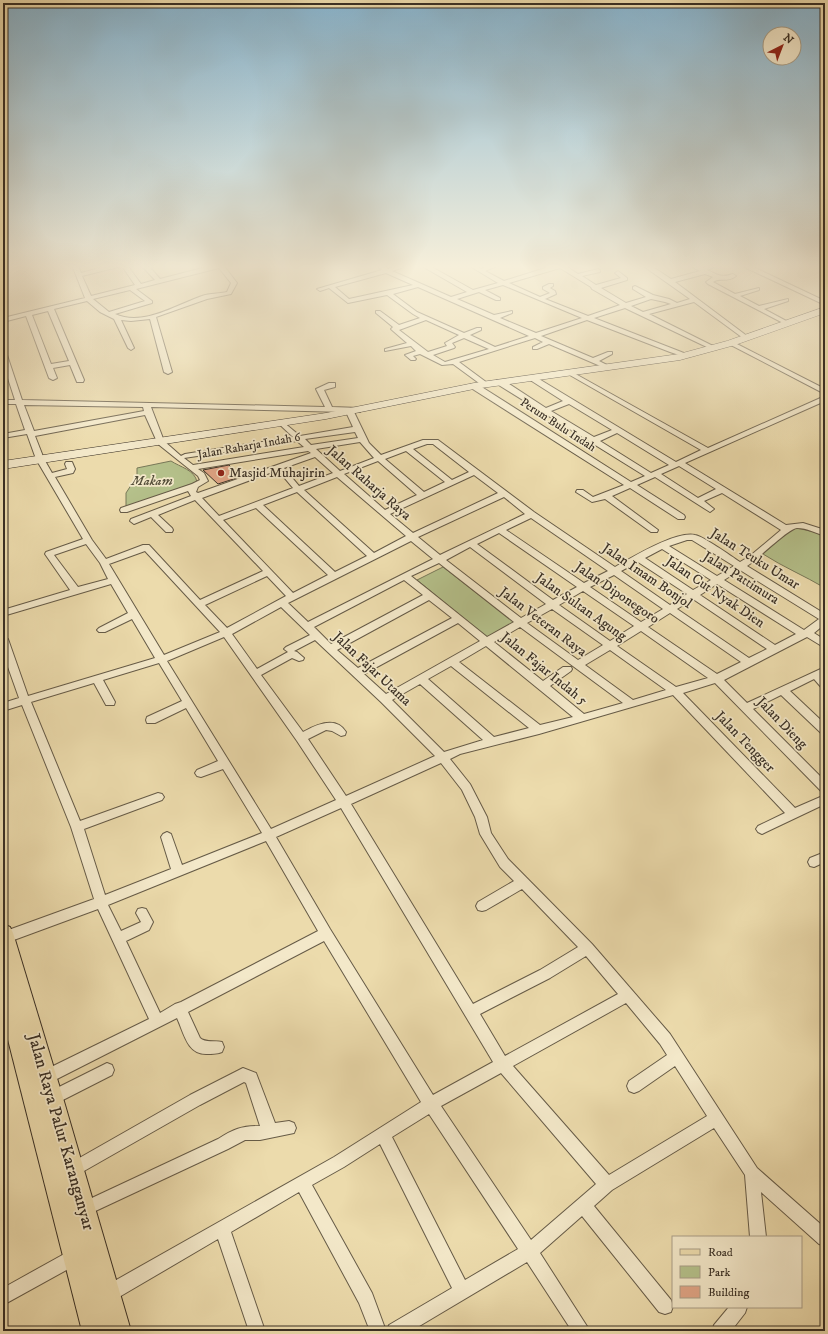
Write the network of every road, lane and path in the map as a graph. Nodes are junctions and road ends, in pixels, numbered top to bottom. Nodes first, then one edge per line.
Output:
1 (34, 327) edge
2 (58, 327) edge
3 (121, 327) edge
4 (156, 327) edge
5 (397, 327) edge
6 (447, 327) edge
7 (514, 327) edge
8 (559, 327) edge
9 (609, 327) edge
10 (670, 327) edge
11 (732, 327) edge
12 (774, 327) edge
13 (479, 329) dead end
14 (464, 335) junction
15 (534, 336) junction
16 (745, 337) junction
17 (548, 342) junction
18 (573, 342) dead end
19 (731, 343) junction
20 (412, 344) junction
21 (131, 348) dead end
22 (535, 348) dead end
23 (563, 348) junction
24 (713, 348) junction
25 (494, 349) junction
26 (387, 350) dead end
27 (424, 353) junction
28 (610, 353) dead end
29 (3, 355) edge
30 (687, 356) junction
31 (413, 359) dead end
32 (593, 361) junction
33 (73, 362) junction
34 (455, 362) junction
35 (49, 367) junction
36 (607, 367) junction
37 (6, 372) edge
38 (168, 372) dead end
39 (570, 372) junction
40 (53, 378) dead end
41 (531, 378) junction
42 (80, 380) dead end
43 (500, 382) junction
44 (825, 382) edge
45 (332, 385) dead end
46 (478, 385) junction
47 (815, 386) junction
48 (825, 392) edge
49 (825, 398) edge
50 (569, 401) junction
51 (3, 402) edge
52 (19, 402) junction
53 (329, 408) junction
54 (148, 409) junction
55 (547, 410) junction
56 (354, 411) junction
57 (282, 423) junction
58 (357, 429) junction
59 (618, 430) junction
60 (31, 432) junction
61 (3, 436) edge
62 (299, 438) junction
63 (363, 439) junction
64 (595, 440) junction
65 (161, 442) junction
66 (309, 448) junction
67 (407, 448) junction
68 (706, 450) junction
69 (316, 454) junction
70 (185, 456) dead end
71 (40, 459) junction
72 (378, 459) junction
73 (69, 464) dead end
74 (677, 464) junction
75 (3, 465) edge
76 (249, 467) junction
77 (192, 468) junction
78 (279, 468) junction
79 (475, 472) junction
80 (339, 474) junction
81 (653, 475) junction
82 (50, 476) junction
83 (451, 483) junction
84 (630, 485) junction
85 (195, 486) junction
86 (298, 489) junction
87 (723, 489) junction
88 (580, 492) dead end
89 (504, 494) junction
90 (423, 496) junction
91 (606, 496) junction
92 (196, 497) junction
93 (698, 501) junction
94 (258, 505) junction
95 (710, 509) dead end
96 (124, 510) dead end
97 (385, 513) junction
98 (152, 514) junction
99 (531, 514) junction
100 (681, 518) dead end
101 (218, 519) junction
102 (134, 521) dead end
103 (786, 529) junction
104 (169, 530) dead end
105 (501, 530) junction
106 (654, 530) dead end
107 (825, 533) edge
108 (412, 537) junction
109 (88, 540) junction
110 (471, 544) junction
111 (662, 546) junction
112 (373, 557) junction
113 (639, 558) junction
114 (438, 559) junction
115 (104, 562) junction
116 (740, 566) junction
117 (614, 571) junction
118 (269, 572) junction
119 (334, 576) junction
120 (405, 576) junction
121 (717, 579) junction
122 (112, 580) junction
123 (584, 587) junction
124 (75, 590) junction
125 (694, 594) junction
126 (429, 596) junction
127 (292, 597) junction
128 (282, 602) junction
129 (199, 604) junction
130 (553, 605) junction
131 (670, 608) junction
132 (3, 614) edge
133 (134, 614) junction
134 (458, 618) junction
135 (825, 618) edge
136 (520, 623) junction
137 (642, 626) junction
138 (307, 627) junction
139 (102, 630) dead end
140 (226, 633) junction
141 (806, 634) junction
142 (316, 636) junction
143 (3, 640) edge
144 (487, 642) junction
145 (612, 645) junction
146 (825, 645) edge
147 (289, 649) dead end
148 (330, 649) junction
149 (774, 649) junction
150 (299, 658) dead end
151 (162, 659) junction
152 (453, 662) junction
153 (748, 662) junction
154 (572, 667) junction
155 (357, 673) junction
156 (820, 673) edge
157 (255, 674) junction
158 (97, 679) junction
159 (421, 679) junction
160 (718, 679) junction
161 (825, 684) edge
162 (542, 686) junction
163 (783, 691) junction
164 (676, 692) junction
165 (385, 699) junction
166 (26, 700) junction
167 (110, 702) dead end
168 (188, 703) junction
169 (632, 704) junction
170 (3, 707) edge
171 (747, 707) junction
172 (582, 718) junction
173 (151, 720) dead end
174 (539, 730) junction
175 (825, 730) edge
176 (341, 732) dead end
177 (301, 738) junction
178 (492, 742) junction
179 (443, 758) junction
180 (225, 763) junction
181 (201, 773) dead end
182 (825, 788) edge
183 (158, 797) dead end
184 (825, 799) edge
185 (343, 801) junction
186 (793, 814) junction
187 (77, 827) junction
188 (762, 829) dead end
189 (269, 835) junction
190 (168, 837) dead end
191 (178, 872) junction
192 (522, 883) junction
193 (102, 902) junction
194 (482, 906) dead end
195 (142, 913) dead end
196 (326, 933) junction
197 (3, 936) edge
198 (119, 938) junction
199 (586, 948) junction
200 (3, 979) edge
201 (628, 995) junction
202 (180, 1008) junction
203 (471, 1012) junction
204 (157, 1021) junction
205 (216, 1047) dead end
206 (676, 1057) junction
207 (503, 1066) junction
208 (107, 1070) dead end
209 (634, 1086) dead end
210 (49, 1087) junction
211 (431, 1104) junction
212 (716, 1119) junction
213 (289, 1128) dead end
214 (271, 1131) junction
215 (384, 1134) junction
216 (752, 1173) junction
217 (64, 1175) junction
218 (302, 1182) junction
219 (607, 1185) junction
220 (583, 1205) junction
221 (75, 1213) junction
222 (222, 1229) junction
223 (758, 1236) edge
224 (825, 1238) edge
225 (530, 1251) junction
226 (73, 1258) junction
227 (462, 1292) junction
228 (3, 1297) edge
229 (98, 1300) junction
230 (666, 1306) dead end
231 (738, 1308) edge
232 (95, 1331) edge
233 (118, 1331) edge
234 (257, 1331) edge
235 (378, 1331) edge
236 (395, 1331) edge
237 (582, 1331) edge
238 (720, 1331) edge

1 - 35 street
2 - 33 street
3 - 21 street
4 - 38 street
5 - 20 street
6 - 14 street
7 - 15 street
8 - 15 street
9 - 30 street
10 - 24 street
11 - 16 street
12 - 16 main road
13 - 14 street
14 - 25 street
14 - 27 street
15 - 17 street
15 - 25 street
16 - 19 main road
17 - 22 street
17 - 23 street
18 - 23 street
19 - 24 main road
19 - 47 street
20 - 26 street
20 - 27 street
23 - 32 street
24 - 30 main road
25 - 34 street
27 - 31 street
27 - 34 street
28 - 32 street
29 - 37 street
30 - 36 main road
32 - 36 street
33 - 35 street
33 - 42 street
34 - 46 street, Perum Bulu Indah
35 - 40 street
36 - 39 main road
37 - 52 street
39 - 41 main road
39 - 68 street
41 - 43 main road
41 - 50 street
43 - 46 main road
43 - 55 street
44 - 47 street
45 - 53 street
46 - 56 main road
46 - 84 street, Perum Bulu Indah
47 - 48 street
49 - 68 street
50 - 55 street
50 - 59 street
51 - 52 street
52 - 54 street
52 - 60 street
53 - 54 street
53 - 56 street
54 - 60 street
54 - 65 street
55 - 64 street
56 - 57 main road
56 - 58 street
57 - 62 street, Jalan Raharja Raya
57 - 65 main road
58 - 62 street
58 - 63 street
59 - 64 street
59 - 74 street
60 - 61 street
60 - 71 street
62 - 66 street, Jalan Raharja Raya
62 - 70 street
63 - 66 street, Jalan Raharja Indah 6
63 - 72 street
64 - 81 street
65 - 71 main road
65 - 77 street
66 - 69 street, Jalan Raharja Raya
66 - 76 street, Jalan Raharja Indah 6
67 - 72 street
67 - 79 street, Jalan Imam Bonjol
67 - 83 street
68 - 74 street
69 - 78 street
69 - 80 street, Jalan Raharja Raya
71 - 75 main road
71 - 82 street
72 - 80 street
72 - 90 street
73 - 82 street
74 - 81 street
74 - 87 street
76 - 77 street, Jalan Raharja Indah 6
76 - 78 street
76 - 92 street
77 - 85 street
78 - 86 street
79 - 83 street
79 - 89 street, Jalan Imam Bonjol
80 - 86 street
80 - 97 street, Jalan Raharja Raya
81 - 84 street
81 - 93 street
82 - 109 street
83 - 90 street
84 - 91 street
84 - 100 street, Perum Bulu Indah
85 - 92 street
85 - 96 street
86 - 94 street
86 - 112 street
87 - 93 street
87 - 103 street
88 - 91 street
89 - 99 street, Jalan Imam Bonjol
89 - 108 street
90 - 97 street
91 - 106 street
92 - 98 street
92 - 101 street
93 - 95 street
94 - 101 street
94 - 119 street
97 - 108 street, Jalan Raharja Raya
98 - 102 street
98 - 104 street
99 - 105 street
99 - 117 street, Jalan Imam Bonjol
101 - 118 street
103 - 107 street
103 - 116 street
105 - 110 street
105 - 123 street, Jalan Diponegoro
108 - 112 street
108 - 114 street, Jalan Raharja Raya
109 - 115 street
109 - 124 street
110 - 114 street
110 - 130 street, Jalan Sultan Agung
111 - 113 street
111 - 116 street, Jalan Teuku Umar
111 - 121 street, Jalan Pattimura
112 - 119 street
113 - 117 street
113 - 125 street, Jalan Cut Nyak Dien
114 - 120 street
114 - 136 street, Jalan Veteran Raya
115 - 122 street
115 - 129 street
116 - 121 street
116 - 135 street, Jalan Teuku Umar
117 - 123 street
117 - 131 street, Jalan Imam Bonjol
118 - 127 street
118 - 129 street
119 - 127 street
120 - 126 street, Jalan Fajar Indah 5
120 - 138 street
121 - 125 street
121 - 141 street, Jalan Pattimura
122 - 124 street
122 - 133 street
123 - 130 street
123 - 137 street, Jalan Diponegoro
124 - 132 street
125 - 131 street
125 - 149 street, Jalan Cut Nyak Dien
126 - 134 street, Jalan Fajar Indah 5
126 - 148 street
127 - 128 street
128 - 138 street, Jalan Fajar Utama
128 - 140 street
129 - 140 street
130 - 136 street
130 - 145 street, Jalan Sultan Agung
131 - 137 street
131 - 153 street, Jalan Imam Bonjol
133 - 139 street
133 - 151 street
134 - 144 street, Jalan Fajar Indah 5
134 - 155 street
135 - 141 street
136 - 144 street
136 - 154 street, Jalan Veteran Raya
137 - 145 street
137 - 160 street, Jalan Diponegoro
138 - 142 street, Jalan Fajar Utama
140 - 151 street
140 - 157 street
141 - 146 street, Jalan Pattimura
141 - 149 street
142 - 147 street
142 - 148 street, Jalan Fajar Utama
143 - 166 street
144 - 152 street
144 - 162 street, Jalan Fajar Indah 5
145 - 154 street
145 - 164 street, Jalan Sultan Agung
148 - 155 street, Jalan Fajar Utama
149 - 153 street
150 - 157 street
151 - 158 street
151 - 168 street
152 - 159 street
152 - 174 street
153 - 160 street
154 - 162 street
154 - 169 street, Jalan Veteran Raya
155 - 165 street, Jalan Fajar Utama
156 - 161 street
156 - 163 street
157 - 177 street
158 - 166 street
158 - 167 street
159 - 165 street
159 - 178 street
160 - 164 street
160 - 171 street, Jalan Dieng
162 - 172 street, Jalan Fajar Indah 5
163 - 171 street
163 - 175 street
164 - 169 street
164 - 186 street, Jalan Tengger
165 - 179 street, Jalan Fajar Utama
166 - 170 street
166 - 187 street
168 - 173 street
168 - 180 street
169 - 172 street
171 - 182 street, Jalan Dieng
172 - 174 street
174 - 178 street
176 - 177 street
177 - 185 street
178 - 179 street
179 - 185 street
179 - 192 street, Jalan Fajar Utama
180 - 181 street
180 - 189 street
183 - 187 street
184 - 186 street
185 - 189 street
185 - 203 street
186 - 188 street
187 - 193 street
189 - 191 street
189 - 196 street
190 - 191 street
191 - 193 street
192 - 194 street
192 - 199 street, Jalan Fajar Utama
193 - 197 street
193 - 198 street
195 - 198 street
196 - 202 street
196 - 211 street
197 - 210 main road, Jalan Raya Palur Karanganyar
198 - 204 street
199 - 201 street, Jalan Fajar Utama
199 - 203 street
200 - 217 main road, Jalan Raya Palur Karanganyar
201 - 206 street, Jalan Fajar Utama
201 - 207 street
202 - 204 street
202 - 205 street
203 - 207 street
204 - 210 street
206 - 209 street
206 - 212 street, Jalan Fajar Utama
207 - 211 street
207 - 219 street
208 - 210 street
210 - 217 main road, Jalan Raya Palur Karanganyar
211 - 215 street
211 - 225 street
212 - 216 street, Jalan Fajar Utama
212 - 219 street
213 - 214 street
214 - 217 street
214 - 221 street
215 - 218 street
215 - 227 street
216 - 223 street
216 - 224 street
217 - 221 main road, Jalan Raya Palur Karanganyar
218 - 222 street
218 - 235 street
219 - 220 street
220 - 225 street
220 - 230 street
221 - 226 main road, Jalan Raya Palur Karanganyar
222 - 229 street
222 - 234 street
225 - 227 street
225 - 237 street
226 - 228 street
226 - 229 main road, Jalan Raya Palur Karanganyar
227 - 236 street
229 - 232 main road, Jalan Raya Palur Karanganyar
229 - 233 main road, Jalan Raya Palur Karanganyar
231 - 238 street

